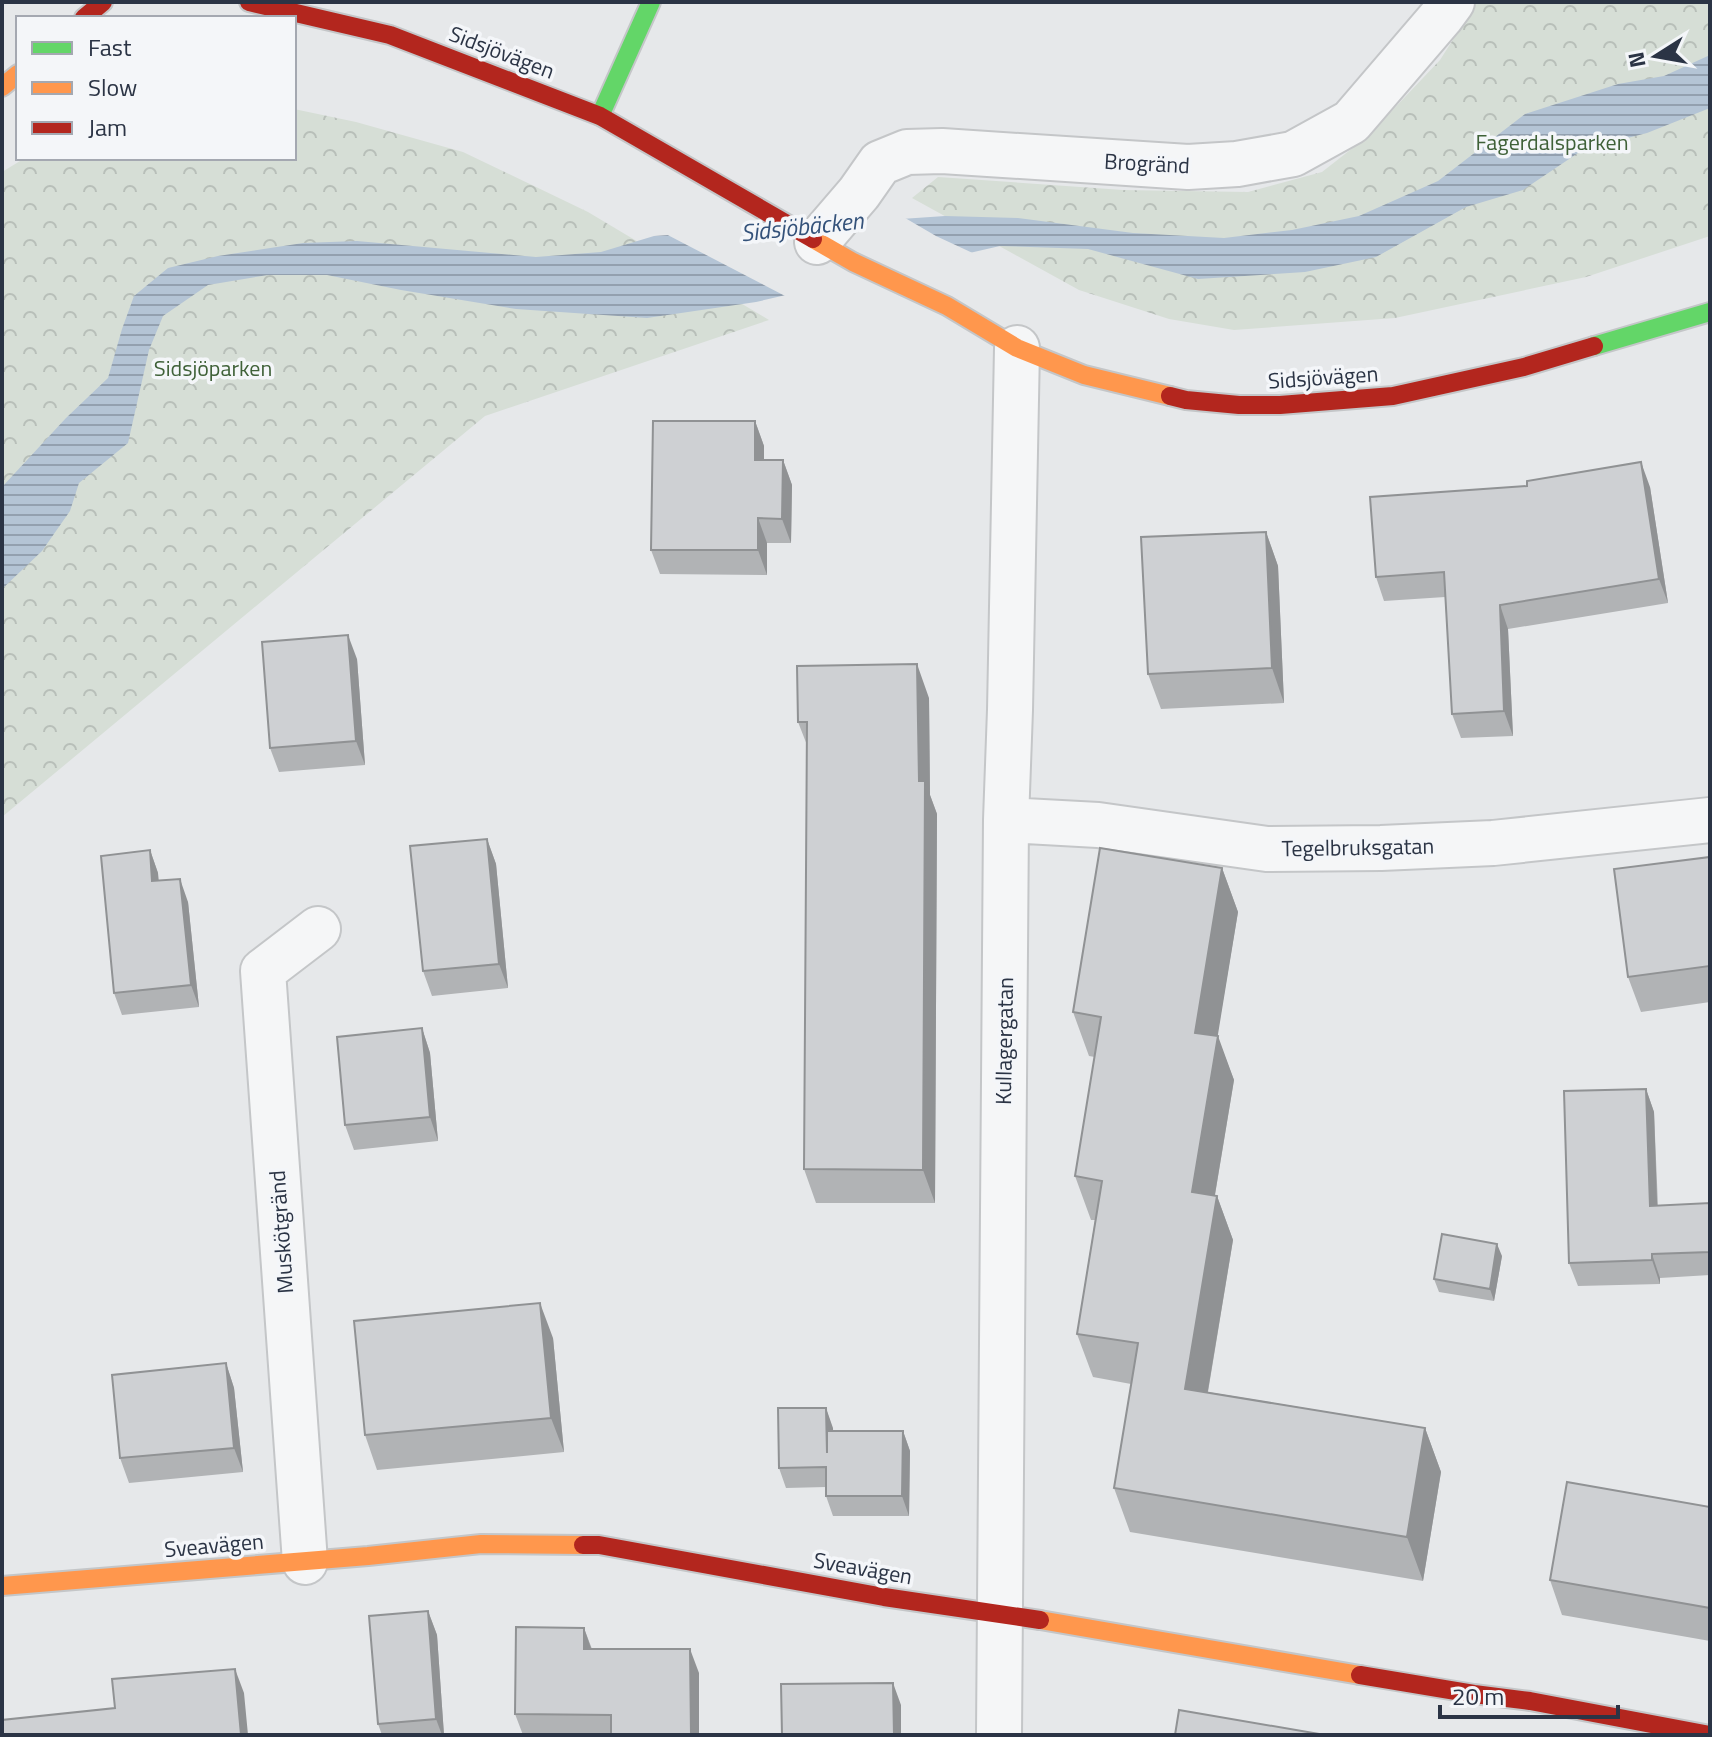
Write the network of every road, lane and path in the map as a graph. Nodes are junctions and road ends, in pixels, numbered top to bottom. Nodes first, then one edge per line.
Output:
1 (103, 2) edge
2 (249, 2) edge
3 (651, 2) edge
4 (1452, 2) edge
5 (86, 16) edge
6 (600, 116) junction
7 (817, 242) junction
8 (1710, 312) edge
9 (1017, 348) junction
10 (1006, 820) junction
11 (1710, 820) edge
12 (318, 929) dead end
13 (305, 1562) junction
14 (2, 1586) edge
15 (999, 1614) junction
16 (999, 1735) edge
17 (1710, 1735) edge

1 - 5 street
2 - 6 street, Sidsjövägen
3 - 6 street
4 - 7 street, Brogränd
6 - 7 street, Sidsjövägen
7 - 9 street, Sidsjövägen
8 - 9 street, Sidsjövägen
9 - 10 street, Kullagergatan
10 - 11 street, Tegelbruksgatan
10 - 15 street, Kullagergatan
12 - 13 street, Muskötgränd
13 - 14 street, Sveavägen
13 - 15 street, Sveavägen
15 - 16 street, Kullagergatan
15 - 17 street, Sveavägen

